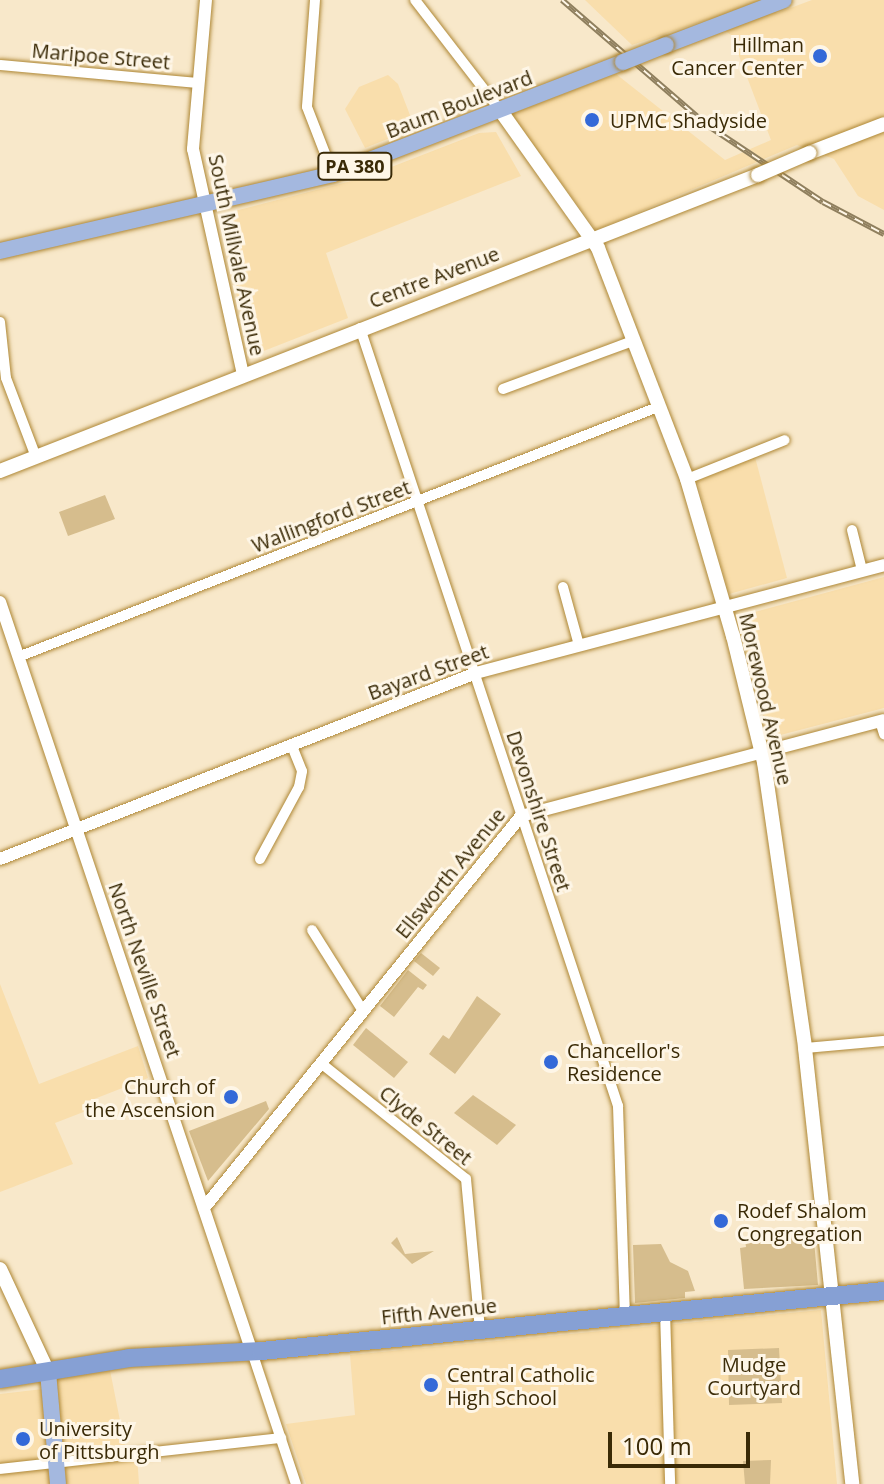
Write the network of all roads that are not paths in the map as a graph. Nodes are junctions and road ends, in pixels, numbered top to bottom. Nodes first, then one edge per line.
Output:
1 (206, 0) edge
2 (315, 0) edge
3 (781, 0) edge
4 (418, 3) edge
5 (0, 65) edge
6 (198, 83) junction
7 (500, 110) junction
8 (884, 124) edge
9 (333, 174) junction
10 (205, 205) junction
11 (593, 238) junction
12 (0, 251) edge
13 (0, 322) edge
14 (360, 328) junction
15 (633, 341) junction
16 (243, 375) junction
17 (503, 389) dead end
18 (658, 407) junction
19 (785, 440) dead end
20 (36, 457) junction
21 (0, 471) edge
22 (687, 479) junction
23 (419, 501) junction
24 (852, 530) dead end
25 (884, 565) edge
26 (862, 570) junction
27 (563, 587) dead end
28 (0, 602) edge
29 (724, 607) junction
30 (579, 645) junction
31 (18, 657) junction
32 (476, 673) junction
33 (883, 725) edge
34 (292, 746) junction
35 (762, 752) junction
36 (521, 816) junction
37 (76, 829) junction
38 (0, 859) edge
39 (260, 859) dead end
40 (312, 930) dead end
41 (363, 1011) junction
42 (884, 1041) edge
43 (805, 1048) junction
44 (322, 1064) junction
45 (204, 1208) junction
46 (0, 1269) edge
47 (884, 1291) edge
48 (831, 1296) junction
49 (665, 1311) junction
50 (625, 1316) junction
51 (480, 1330) junction
52 (252, 1352) junction
53 (48, 1372) junction
54 (0, 1379) edge
55 (281, 1438) junction
56 (56, 1462) junction
57 (0, 1469) edge
58 (58, 1484) edge
59 (296, 1484) edge
60 (670, 1484) edge
61 (852, 1484) edge

1 - 6 street, South Millvale Avenue
2 - 9 street
3 - 7 main road, Baum Boulevard / PA 380, bridge
4 - 7 street, Morewood Avenue
5 - 6 street, Maripoe Street
6 - 10 street, South Millvale Avenue
7 - 9 main road, Baum Boulevard / PA 380
7 - 11 main road, Morewood Avenue
8 - 11 main road, Centre Avenue, bridge
9 - 10 main road, Baum Boulevard / PA 380
10 - 12 main road, Baum Boulevard / PA 380
10 - 16 street, South Millvale Avenue
11 - 14 main road, Centre Avenue
11 - 15 main road, Morewood Avenue
13 - 20 street
14 - 16 main road, Centre Avenue
14 - 23 street, Devonshire Street
15 - 17 street
15 - 18 main road, Morewood Avenue
16 - 20 main road, Centre Avenue
18 - 22 main road, Morewood Avenue
18 - 23 street, Wallingford Street
19 - 22 street
20 - 21 main road, Centre Avenue
22 - 29 main road, Morewood Avenue
23 - 31 street, Wallingford Street
23 - 32 street, Devonshire Street
24 - 26 street
25 - 26 street, Bayard Street
26 - 29 street, Bayard Street
27 - 30 street
28 - 31 street, North Neville Street
29 - 30 street, Bayard Street
29 - 35 main road, Morewood Avenue
30 - 32 street, Bayard Street
31 - 37 street, North Neville Street
32 - 34 street, Bayard Street
32 - 36 street, Devonshire Street
33 - 35 street, Ellsworth Avenue
34 - 37 street, Bayard Street
34 - 39 street
35 - 36 street, Ellsworth Avenue
35 - 43 main road, Morewood Avenue
36 - 41 street, Ellsworth Avenue
36 - 50 street, Devonshire Street
37 - 38 street, Bayard Street
37 - 45 street, North Neville Street
40 - 41 street
41 - 44 street, Ellsworth Avenue
42 - 43 street
43 - 48 main road, Morewood Avenue
44 - 45 street, Ellsworth Avenue
44 - 51 street, Clyde Street
45 - 52 street, North Neville Street
46 - 53 main road
47 - 48 highway, Fifth Avenue
48 - 49 highway, Fifth Avenue
48 - 61 main road, Morewood Avenue
49 - 50 highway, Fifth Avenue
49 - 60 street
50 - 51 highway, Fifth Avenue
51 - 52 highway, Fifth Avenue
52 - 53 highway, Fifth Avenue
52 - 55 street
53 - 54 highway, Fifth Avenue
53 - 56 main road
55 - 56 street
55 - 59 street
56 - 57 street
56 - 58 main road

